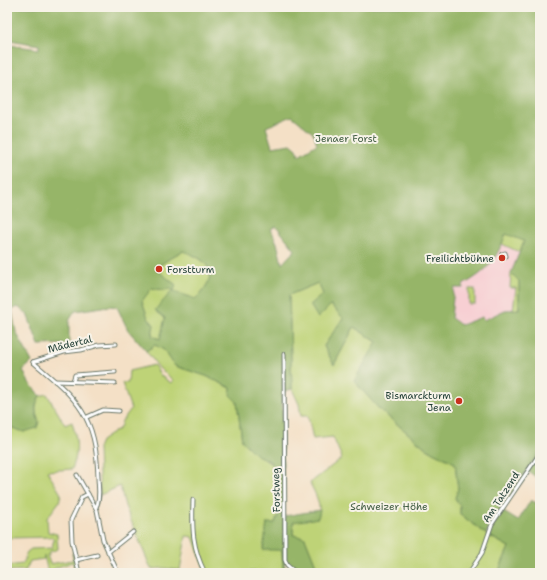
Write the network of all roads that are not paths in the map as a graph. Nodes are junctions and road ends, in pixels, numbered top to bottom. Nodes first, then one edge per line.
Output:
1 (502, 254) dead end
2 (506, 256) dead end
3 (116, 344) dead end
4 (284, 354) dead end
5 (115, 372) dead end
6 (55, 381) junction
7 (73, 381) junction
8 (115, 382) dead end
9 (119, 411) dead end
10 (87, 416) junction
11 (540, 453) edge
12 (77, 475) dead end
13 (88, 494) junction
14 (193, 500) dead end
15 (96, 507) junction
16 (133, 532) dead end
17 (108, 552) junction
18 (97, 556) dead end
19 (76, 560) junction
20 (78, 573) edge
21 (118, 573) edge
22 (205, 573) edge
23 (296, 573) edge
24 (469, 573) edge

1 - 2 street
3 - 6 street, Mädertal
4 - 23 street, Forstweg
5 - 7 street
6 - 7 street
6 - 10 street, Mädertal
7 - 8 street
9 - 10 street
10 - 15 street, Mädertal
11 - 24 street, Am Tatzend
12 - 13 street
13 - 15 street
13 - 19 street
14 - 22 street
15 - 17 street
16 - 17 street
17 - 21 street
18 - 19 street
19 - 20 street

